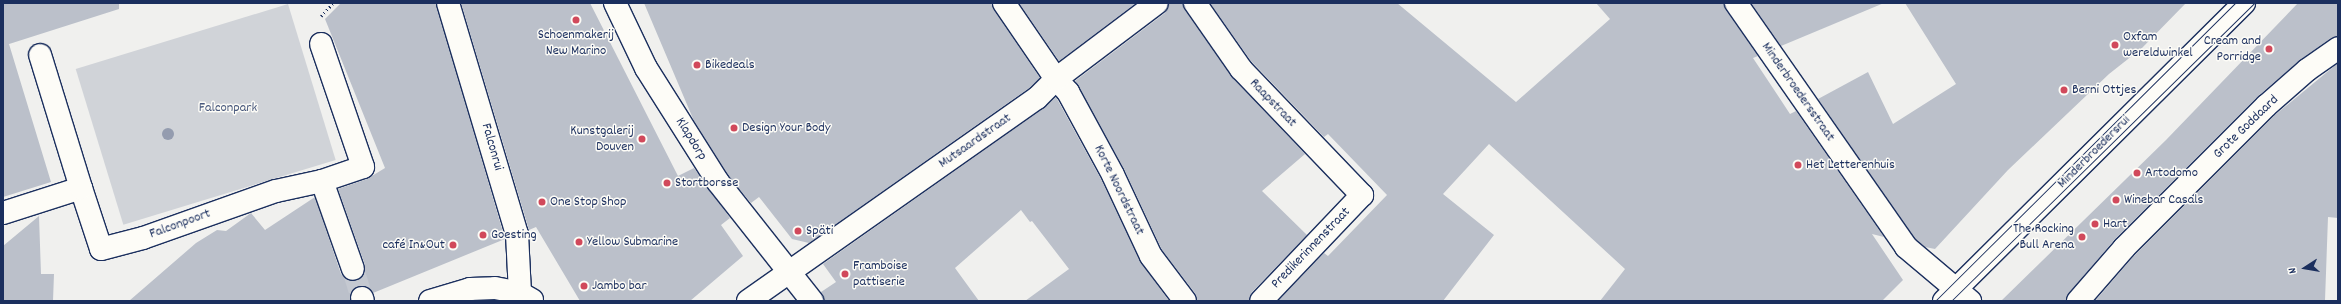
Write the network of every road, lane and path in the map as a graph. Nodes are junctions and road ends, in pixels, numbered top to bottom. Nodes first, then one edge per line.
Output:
1 (448, 3) edge
2 (615, 3) edge
3 (1004, 3) edge
4 (1156, 3) edge
5 (1195, 3) edge
6 (1736, 3) edge
7 (2244, 3) edge
8 (321, 44) dead end
9 (2338, 48) edge
10 (40, 55) dead end
11 (1056, 79) junction
12 (322, 181) junction
13 (81, 188) junction
14 (1362, 195) joint
15 (3, 213) edge
16 (352, 269) tunnel mouth
17 (787, 272) junction
18 (527, 297) edge
19 (1956, 297) edge
20 (430, 301) edge
21 (748, 301) edge
22 (812, 301) edge
23 (1185, 301) edge
24 (1261, 301) edge
25 (2078, 301) edge

1 - 18 street, Falconrui
2 - 17 street, Klapdorp
3 - 11 street, Korte Noordstraat
4 - 11 street, Mutsaardstraat
5 - 14 street, Raapstraat
6 - 19 street, Minderbroedersstraat
7 - 19 street, Minderbroedersrui
8 - 12 street, Falconpoort
9 - 25 street, Grote Goddaard
10 - 13 street, Falconpoort
11 - 17 street, Mutsaardstraat
11 - 23 street, Korte Noordstraat
12 - 13 street, Falconpoort
12 - 16 street
13 - 15 street
14 - 24 street, Predikerinnenstraat
17 - 21 street, Mutsaardstraat
17 - 22 street, Klapdorp
18 - 20 street

